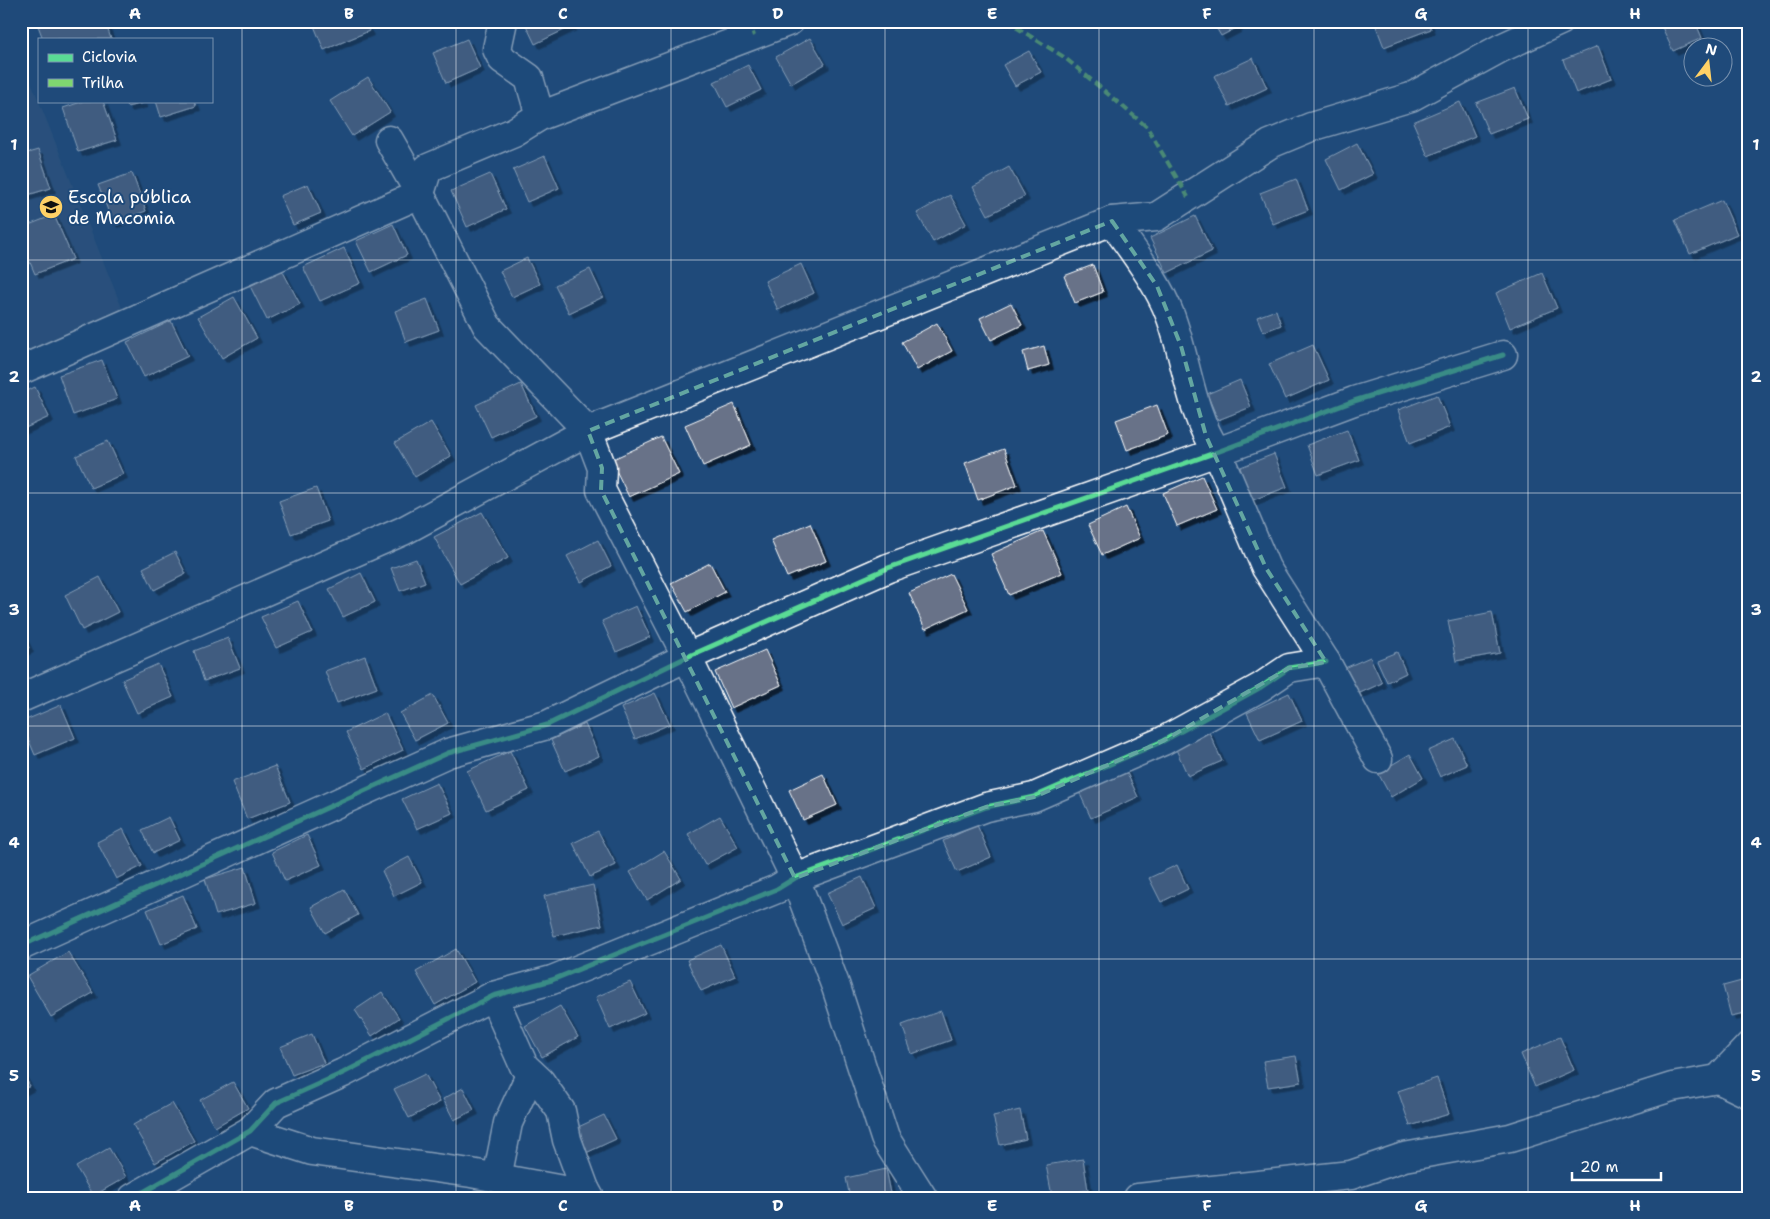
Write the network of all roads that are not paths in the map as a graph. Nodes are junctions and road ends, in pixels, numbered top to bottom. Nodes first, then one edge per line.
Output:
1 (503, 21) edge
2 (790, 21) edge
3 (1560, 21) edge
4 (540, 116) junction
5 (389, 140) dead end
6 (420, 194) junction
7 (1112, 220) junction
8 (1503, 355) dead end
9 (21, 370) edge
10 (588, 431) junction
11 (1217, 452) junction
12 (687, 656) junction
13 (1326, 662) junction
14 (21, 698) edge
15 (1378, 758) dead end
16 (795, 878) junction
17 (21, 946) edge
18 (493, 996) junction
19 (1749, 1046) edge
20 (531, 1073) junction
21 (1718, 1079) junction
22 (1749, 1094) edge
23 (250, 1131) junction
24 (497, 1178) junction
25 (587, 1194) edge
26 (1207, 1195) edge
27 (133, 1198) edge
28 (924, 1198) edge
29 (1138, 1198) edge

1 - 4 street
2 - 4 street
3 - 7 street
4 - 6 street
5 - 6 street
6 - 9 street
6 - 10 street
7 - 10 street
7 - 11 street
8 - 11 street
10 - 12 street
10 - 14 street
11 - 12 street
11 - 13 street
12 - 16 street
12 - 17 street
13 - 15 street
13 - 16 street
16 - 18 street
16 - 28 street
18 - 20 street
18 - 23 street
19 - 21 street
20 - 24 street
20 - 25 street
21 - 22 street
21 - 26 street
23 - 24 street
23 - 27 street
24 - 25 street
26 - 29 street

